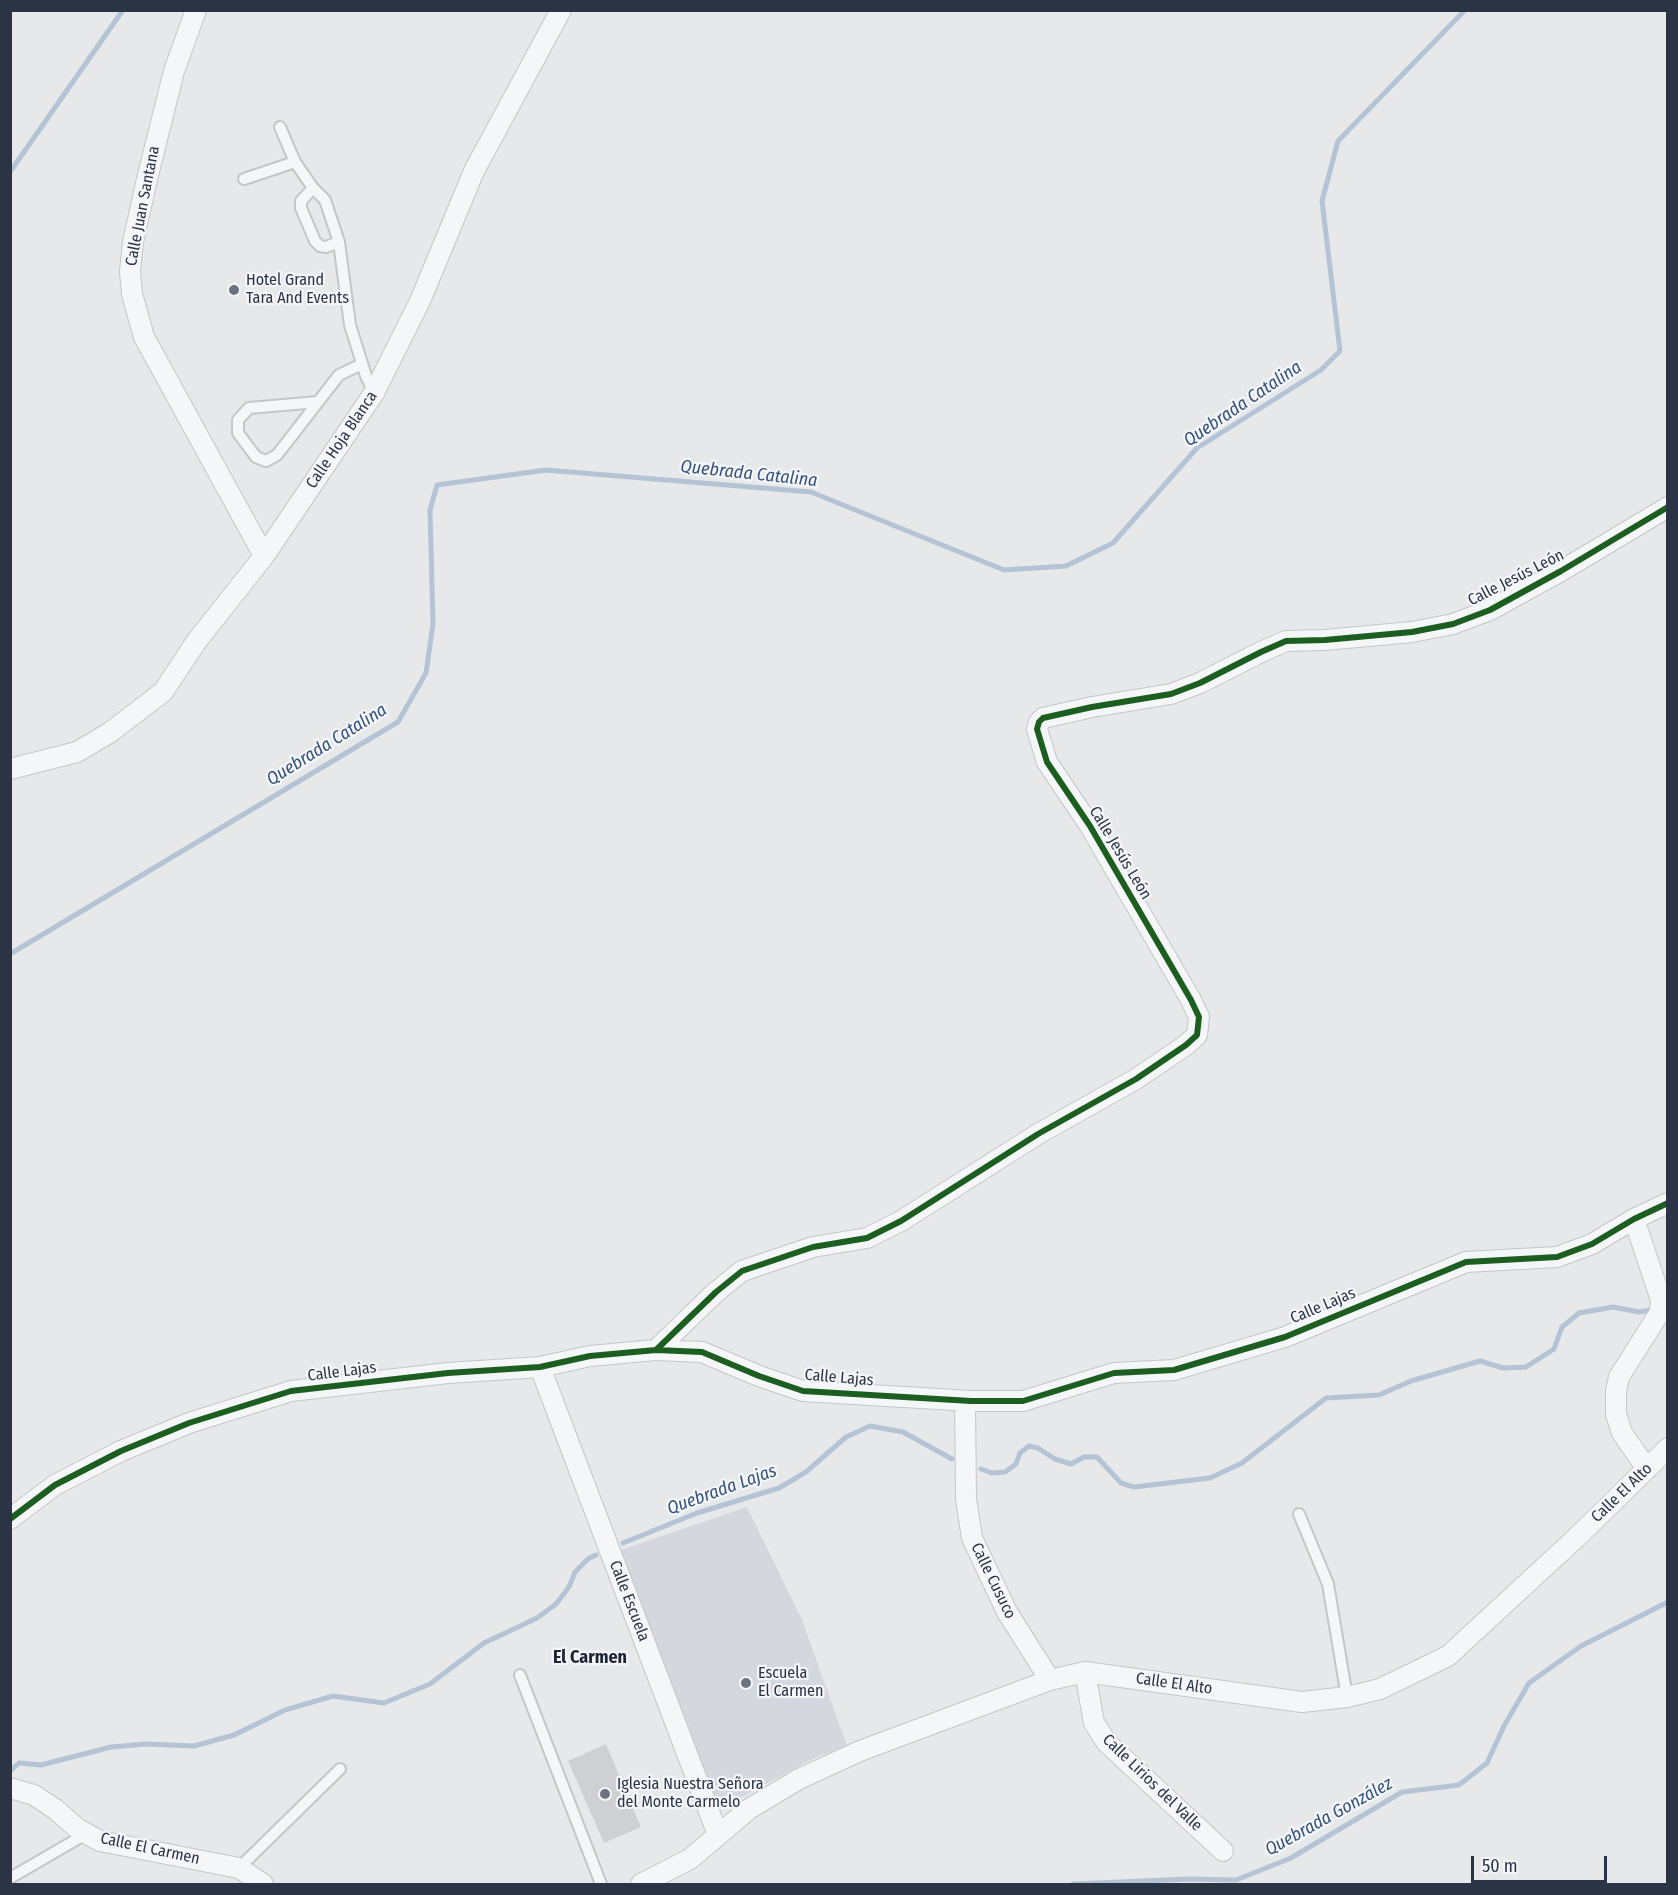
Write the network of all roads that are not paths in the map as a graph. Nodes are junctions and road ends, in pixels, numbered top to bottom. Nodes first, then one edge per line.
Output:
1 (196, 10) edge
2 (561, 10) edge
3 (280, 127) dead end
4 (295, 162) junction
5 (244, 179) dead end
6 (314, 188) junction
7 (339, 242) junction
8 (362, 364) junction
9 (374, 393) junction
10 (318, 402) junction
11 (1668, 507) edge
12 (264, 556) junction
13 (10, 769) edge
14 (1668, 1203) edge
15 (1634, 1219) junction
16 (656, 1350) junction
17 (540, 1367) junction
18 (965, 1401) junction
19 (1668, 1448) edge
20 (1647, 1469) junction
21 (1299, 1514) dead end
22 (10, 1519) edge
23 (1085, 1672) junction
24 (520, 1675) dead end
25 (1050, 1680) junction
26 (1347, 1697) junction
27 (340, 1769) dead end
28 (10, 1788) edge
29 (86, 1834) junction
30 (718, 1836) junction
31 (1223, 1851) dead end
32 (239, 1868) junction
33 (10, 1878) edge
34 (263, 1884) edge
35 (601, 1884) edge
36 (641, 1884) edge

1 - 12 street, Calle Juan Santana
2 - 9 street, Calle Hoja Blanca
3 - 4 lane
4 - 5 lane
4 - 6 lane
6 - 7 lane
6 - 7 lane
7 - 8 lane
8 - 9 lane
8 - 10 lane
9 - 12 street, Calle Hoja Blanca
10 - 10 lane
11 - 16 street, Calle Jesús León
12 - 13 street, Calle Hoja Blanca
14 - 15 street, Calle Lajas
15 - 18 street, Calle Lajas
15 - 20 street
16 - 17 street, Calle Lajas
16 - 18 street, Calle Lajas
17 - 22 street, Calle Lajas
17 - 30 street, Calle Escuela
18 - 25 street, Calle Cusuco
19 - 20 street, Calle El Alto
20 - 26 street, Calle El Alto
21 - 26 lane
23 - 25 street, Calle El Alto
23 - 26 street, Calle El Alto
23 - 31 street, Calle Lirios del Valle
24 - 35 lane
25 - 30 street, Calle El Alto
27 - 32 lane
28 - 29 street, Calle El Carmen
29 - 32 street, Calle El Carmen
29 - 33 lane
30 - 36 street, Calle El Alto
32 - 34 street, Calle El Carmen

